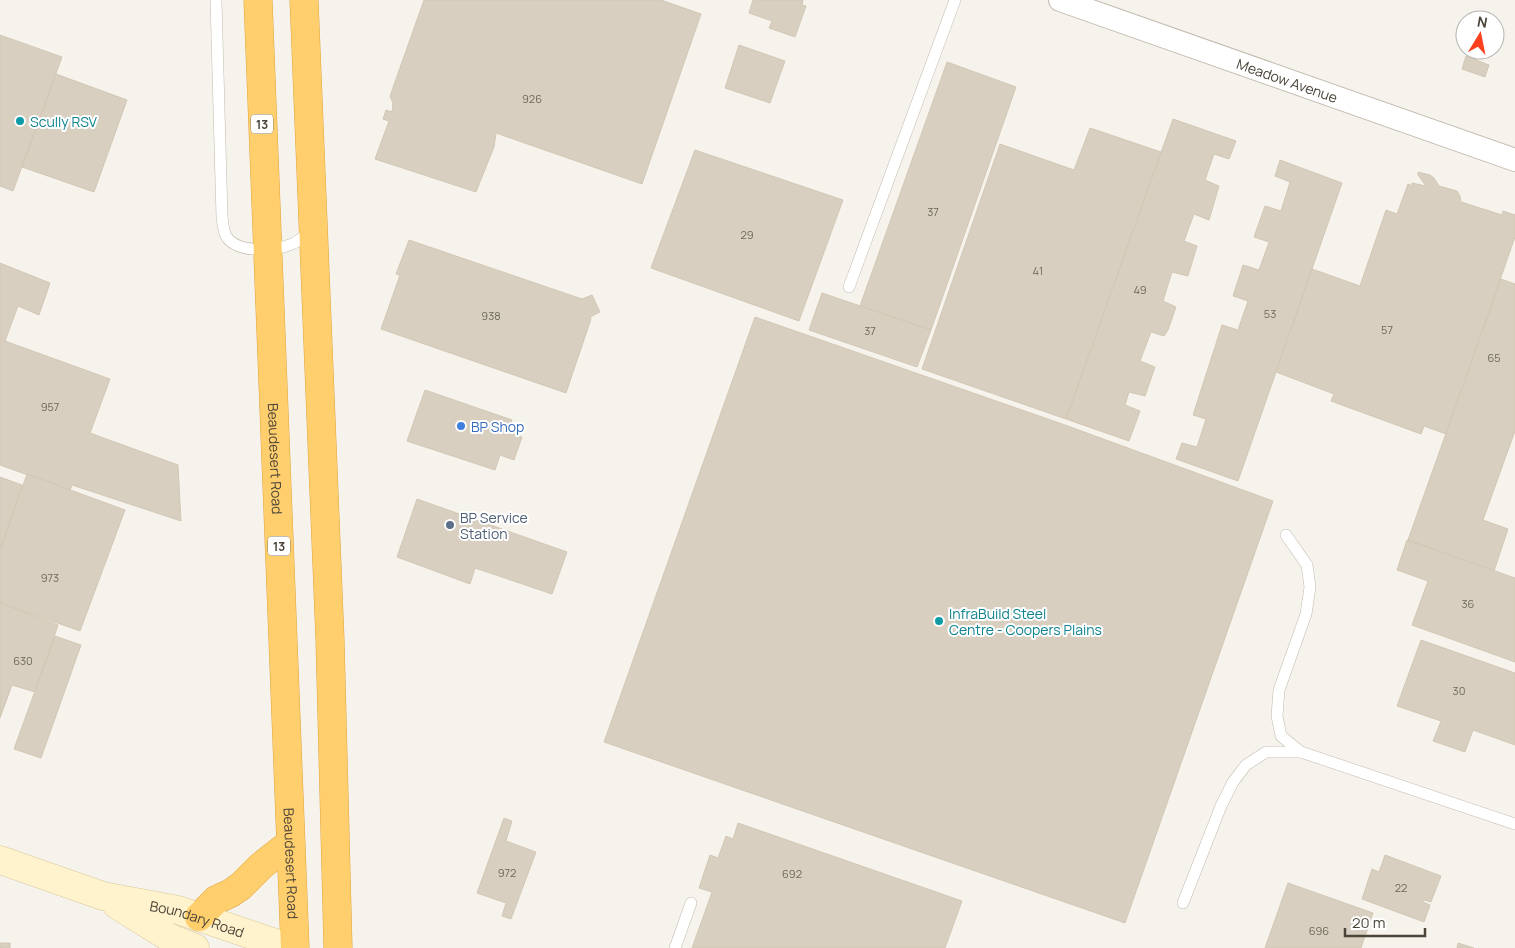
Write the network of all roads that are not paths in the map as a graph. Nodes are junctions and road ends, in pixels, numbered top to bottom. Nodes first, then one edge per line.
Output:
1 (216, 0) edge
2 (258, 0) edge
3 (304, 0) edge
4 (955, 0) edge
5 (1060, 0) edge
6 (1515, 160) edge
7 (313, 230) junction
8 (268, 248) junction
9 (849, 287) dead end
10 (1286, 535) dead end
11 (1301, 752) junction
12 (1515, 824) edge
13 (290, 843) junction
14 (0, 860) edge
15 (103, 896) junction
16 (691, 902) dead end
17 (1184, 903) dead end
18 (199, 916) junction
19 (195, 948) edge
20 (290, 948) edge
21 (295, 948) edge
22 (338, 948) edge
23 (675, 948) edge

1 - 8 lane
2 - 8 highway, Beaudesert Road / 13
3 - 7 highway
4 - 9 lane
5 - 6 street, Meadow Avenue
7 - 8 lane
7 - 22 highway
8 - 13 highway, Beaudesert Road / 13
10 - 11 lane
11 - 12 lane
11 - 17 lane
13 - 18 highway
13 - 21 highway, Beaudesert Road / 13
14 - 15 main road, Boundary Road
15 - 18 main road, Boundary Road
15 - 19 main road, Boundary Road
16 - 23 lane
18 - 20 main road, Boundary Road

